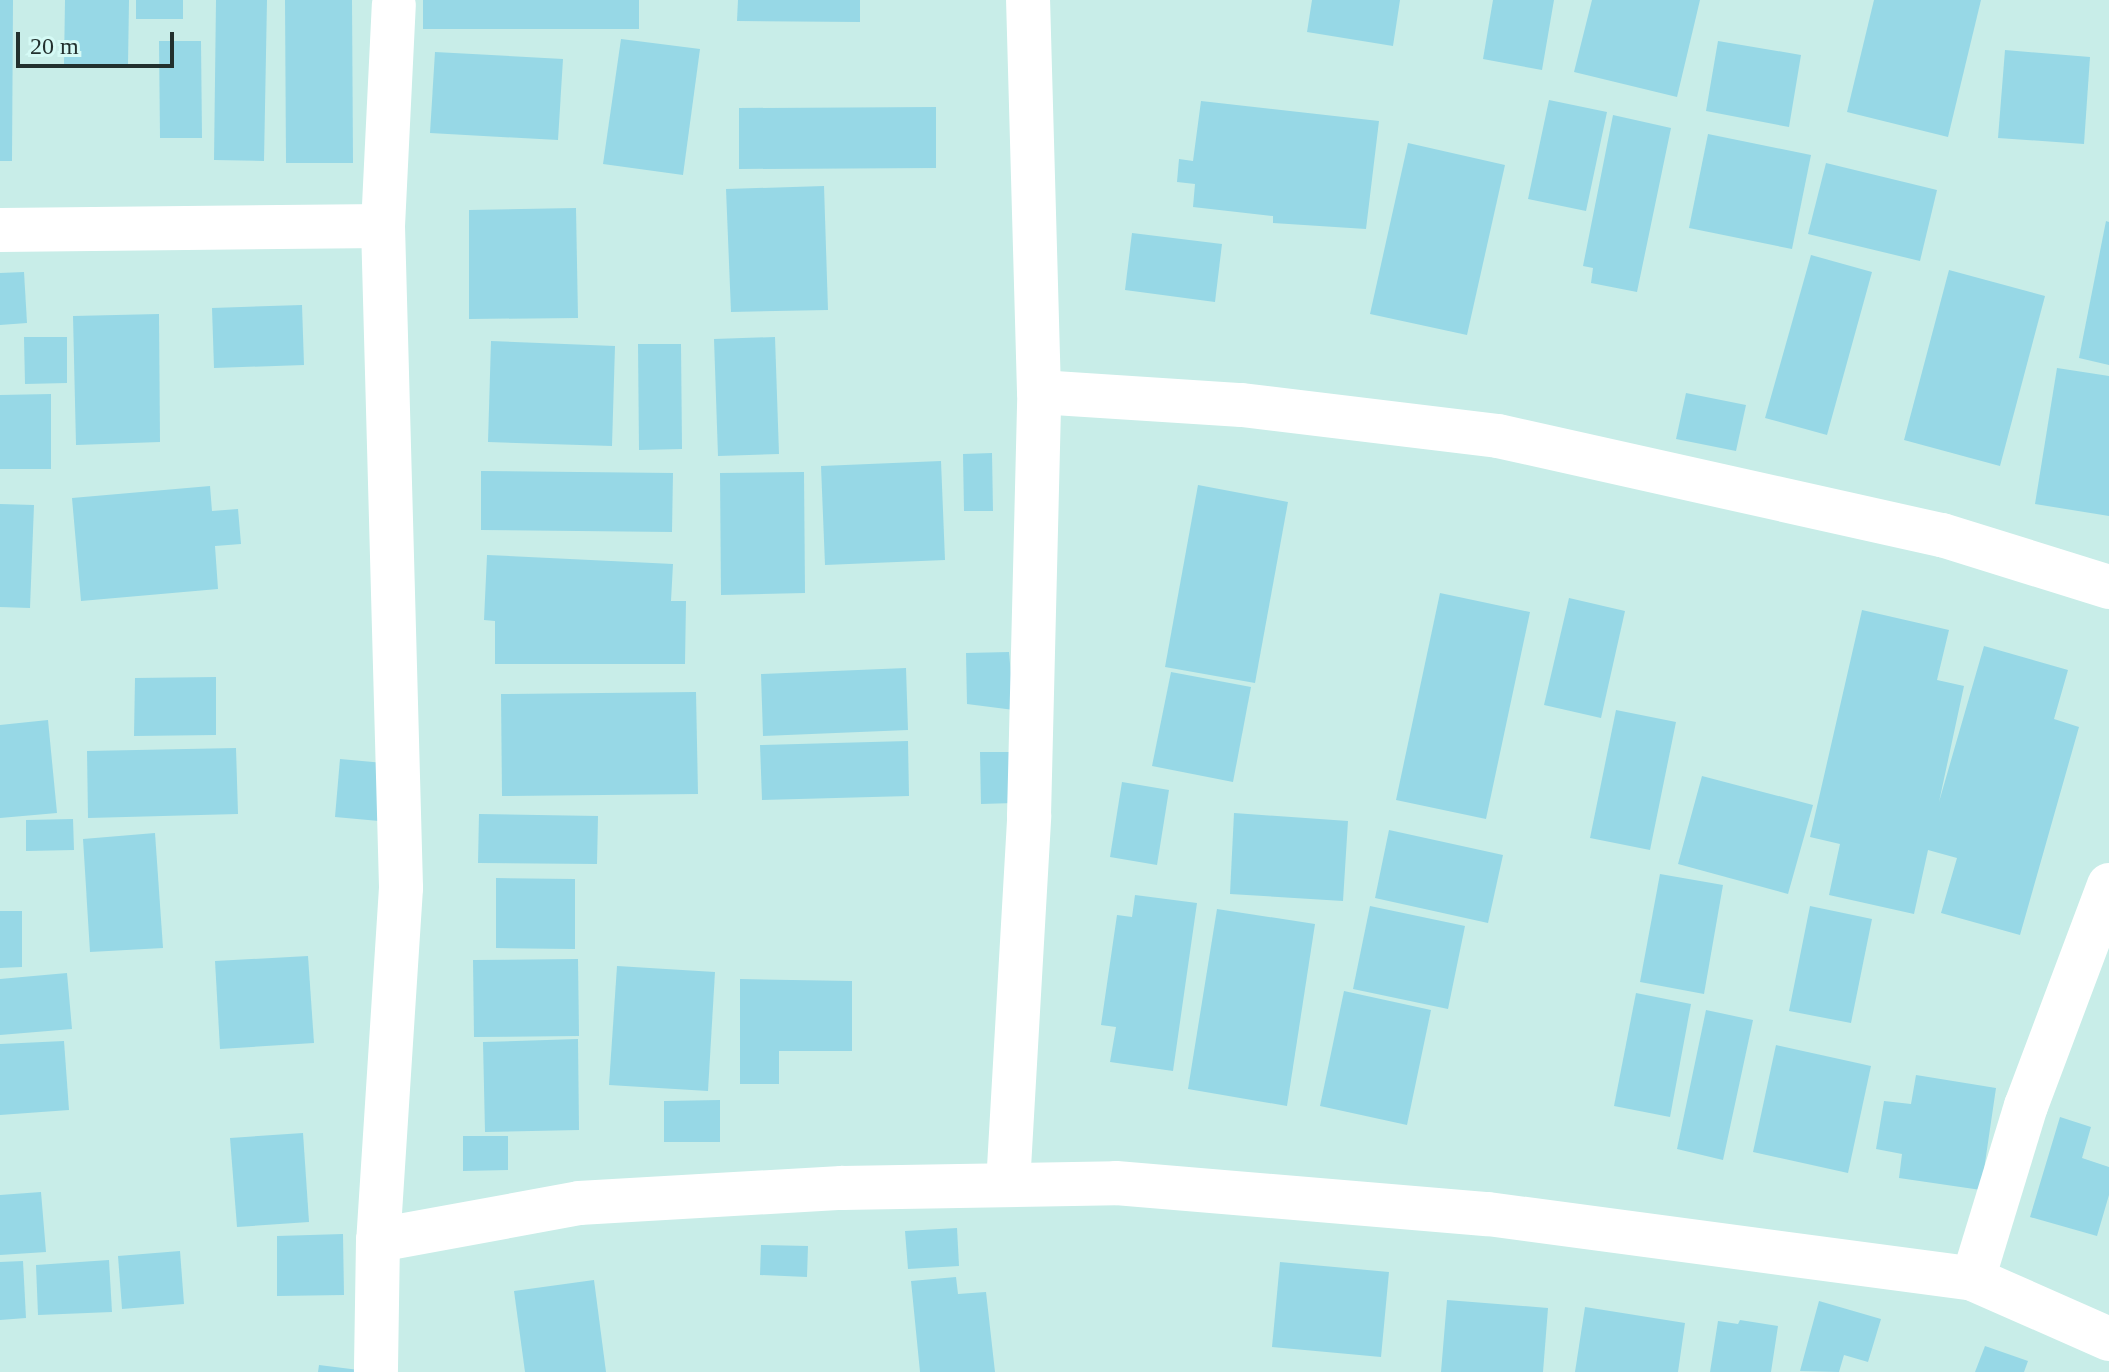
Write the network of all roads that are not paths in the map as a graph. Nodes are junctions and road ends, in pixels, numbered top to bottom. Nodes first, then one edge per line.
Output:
1 (1028, 0) edge
2 (394, 5) dead end
3 (383, 226) junction
4 (0, 230) edge
5 (1039, 392) junction
6 (2109, 587) edge
7 (2109, 885) edge
8 (1008, 1185) junction
9 (378, 1240) junction
10 (1973, 1279) junction
11 (2109, 1339) edge
12 (376, 1372) edge

1 - 5 street
2 - 3 street
3 - 4 street
3 - 9 street
5 - 6 street
5 - 8 street
7 - 10 street
8 - 9 street
8 - 10 street
9 - 12 street
10 - 11 street

